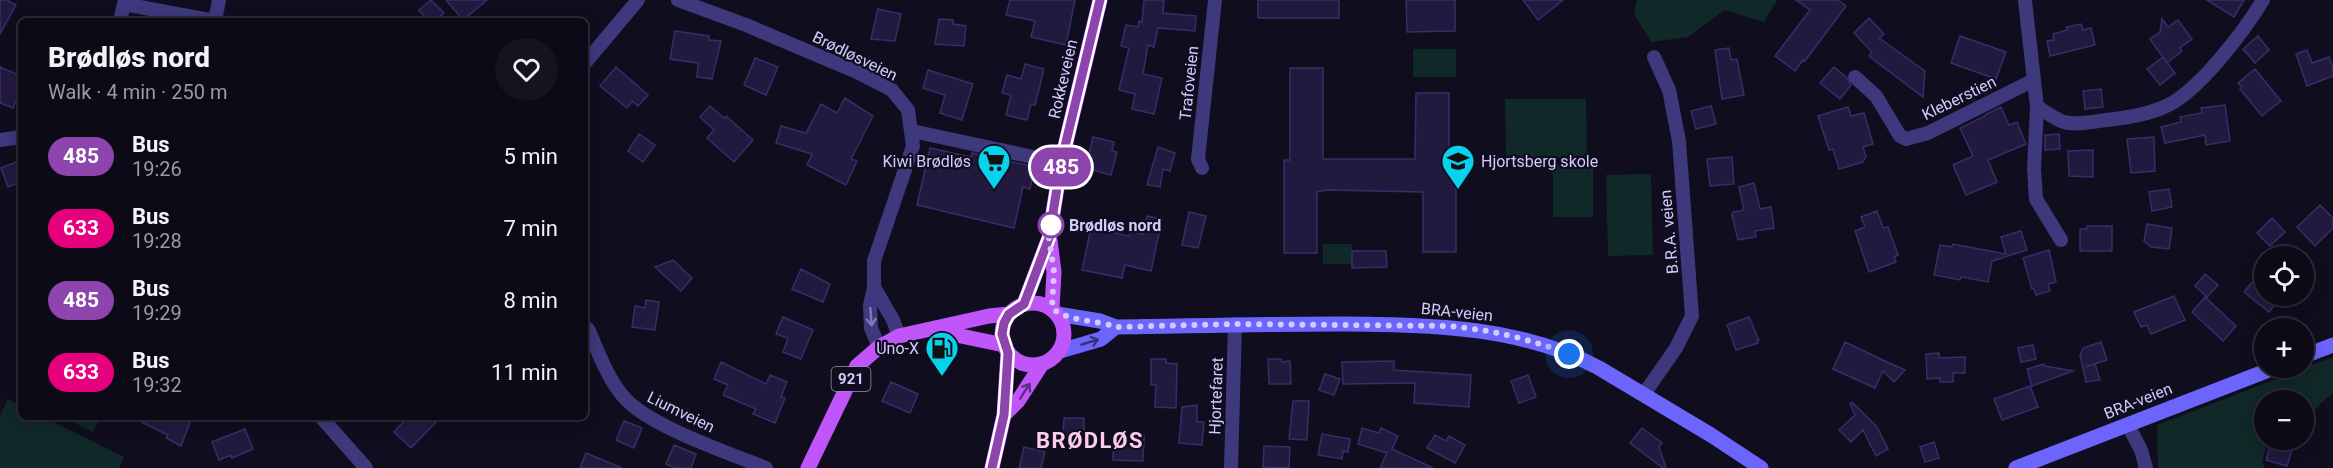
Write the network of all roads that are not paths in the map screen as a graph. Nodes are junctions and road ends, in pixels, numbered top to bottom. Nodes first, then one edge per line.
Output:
1 (219, 0) edge
2 (638, 0) edge
3 (678, 0) edge
4 (1100, 0) edge
5 (1215, 0) edge
6 (2026, 0) edge
7 (2263, 0) edge
8 (125, 2) edge
9 (121, 18) edge
10 (201, 18) edge
11 (216, 18) edge
12 (1654, 57) dead end
13 (588, 59) edge
14 (1855, 76) dead end
15 (2034, 80) junction
16 (2037, 107) junction
17 (912, 131) junction
18 (18, 137) edge
19 (0, 140) edge
20 (1061, 163) junction
21 (1202, 168) dead end
22 (1049, 238) junction
23 (2061, 240) dead end
24 (874, 287) junction
25 (1024, 304) junction
26 (1054, 311) junction
27 (1009, 314) junction
28 (1235, 324) junction
29 (1116, 327) junction
30 (588, 329) dead end
31 (931, 330) junction
32 (899, 336) junction
33 (2333, 345) edge
34 (879, 347) junction
35 (1006, 349) junction
36 (1060, 351) junction
37 (2314, 352) edge
38 (1042, 364) junction
39 (2254, 376) edge
40 (1644, 394) junction
41 (1004, 415) junction
42 (324, 420) edge
43 (2128, 424) junction
44 (366, 468) edge
45 (766, 468) edge
46 (808, 468) edge
47 (992, 468) edge
48 (1231, 468) edge
49 (1761, 468) edge
50 (2016, 468) edge
51 (2146, 468) edge

1 - 11 street
2 - 13 street
3 - 17 street, Brødløsveien
4 - 20 main road, Rokkeveien
5 - 21 street, Trafoveien
6 - 15 street
7 - 16 street
8 - 9 street
8 - 10 street
12 - 40 street, B.R.A. veien
14 - 15 street, Kleberstien
15 - 16 street
16 - 23 street
17 - 20 street
17 - 24 street, Brødløsveien
18 - 19 street
20 - 22 main road, Rokkeveien
22 - 25 main road, Rokkeveien
22 - 26 main road, Rokkeveien
24 - 32 street
24 -> 34 street, Brødløsveien
25 - 26 main road
25 - 27 main road
26 - 29 main road, BRA-veien
26 - 36 main road
27 - 31 main road, 921
27 - 35 main road
28 - 29 main road, BRA-veien
28 - 40 main road, BRA-veien
28 - 48 street, Hjortefaret
36 -> 29 main road, BRA-veien
30 - 45 street, Liumveien
31 - 32 main road, 921
31 - 35 main road, 921
32 - 34 main road, 921
33 - 37 main road
34 - 46 main road, 921
35 - 38 main road
35 - 41 main road
36 - 38 main road
41 -> 38 main road
39 - 43 main road, BRA-veien
40 - 49 main road, BRA-veien
41 - 47 main road
42 - 44 street
43 - 50 main road, BRA-veien
43 - 51 street

